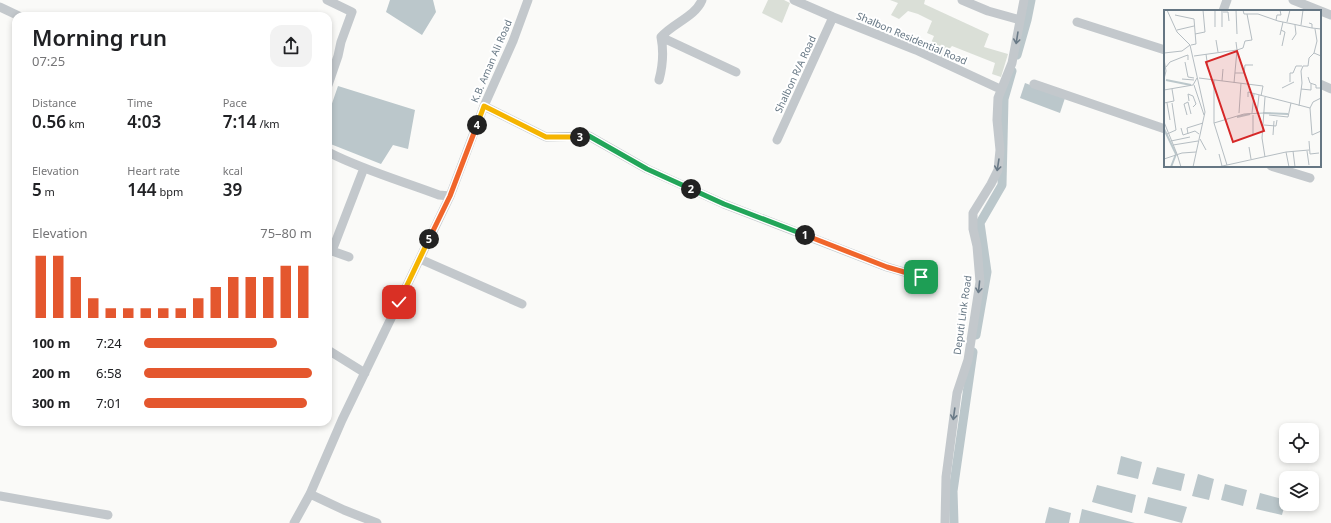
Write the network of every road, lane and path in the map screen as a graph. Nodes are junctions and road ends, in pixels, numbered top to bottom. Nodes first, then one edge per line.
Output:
1 (327, 0) edge
2 (528, 0) edge
3 (702, 0) edge
4 (794, 0) edge
5 (962, 0) edge
6 (1024, 0) edge
7 (1227, 0) edge
8 (1295, 1) edge
9 (0, 7) edge
10 (1307, 8) edge
11 (1223, 10) edge
12 (1321, 12) edge
13 (12, 13) edge
14 (1331, 15) edge
15 (833, 17) junction
16 (1020, 20) junction
17 (1077, 22) dead end
18 (661, 37) junction
19 (1164, 50) edge
20 (736, 72) dead end
21 (332, 73) edge
22 (659, 80) dead end
23 (1034, 84) dead end
24 (1321, 84) edge
25 (998, 88) dead end
26 (1331, 89) edge
27 (484, 106) junction
28 (1164, 129) edge
29 (777, 140) dead end
30 (332, 154) edge
31 (1274, 167) edge
32 (364, 168) junction
33 (1310, 178) dead end
34 (450, 196) junction
35 (349, 257) dead end
36 (420, 260) junction
37 (921, 277) dead end
38 (522, 304) dead end
39 (332, 352) edge
40 (365, 373) junction
41 (310, 494) junction
42 (0, 496) edge
43 (108, 515) dead end
44 (294, 523) edge
45 (377, 523) edge
46 (945, 523) edge

1 - 21 street
2 - 27 street, K.B. Aman Ali Road
3 - 18 street
4 - 15 street, Shalbon Residential Road
5 - 16 street
6 - 16 street, Deputi Link Road
7 - 11 street
8 - 10 street
9 - 13 street
12 - 14 street
15 - 25 street, Shalbon Residential Road
15 - 29 street, Shalbon R/A Road
16 -> 46 street, Deputi Link Road
17 - 19 street
18 - 20 street
18 - 22 street
23 - 28 street
24 - 26 street
27 - 34 street, K.B. Aman Ali Road
27 - 37 street
30 - 32 street
31 - 33 street
32 - 34 street
32 - 35 street
34 - 36 street, K.B. Aman Ali Road
36 - 38 street
36 - 40 street, K.B. Aman Ali Road
39 - 40 street
40 - 41 street, K.B. Aman Ali Road
41 - 44 street, K.B. Aman Ali Road
41 - 45 street
42 - 43 street

